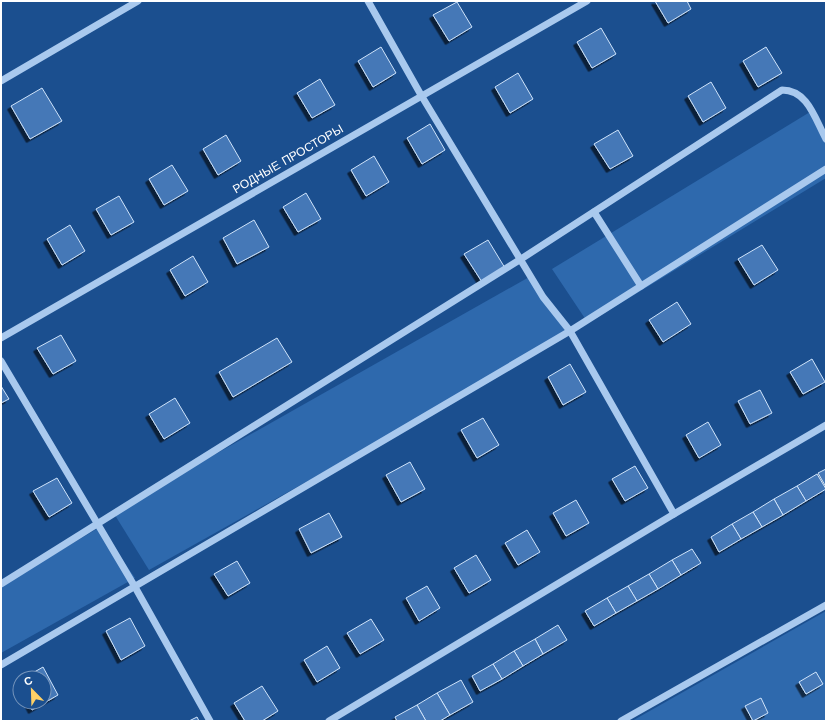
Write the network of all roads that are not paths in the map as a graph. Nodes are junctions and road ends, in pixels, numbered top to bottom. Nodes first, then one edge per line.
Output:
1 (138, 1) edge
2 (368, 1) edge
3 (587, 1) edge
4 (1, 81) edge
5 (420, 95) junction
6 (826, 139) edge
7 (826, 170) edge
8 (594, 212) junction
9 (521, 259) junction
10 (641, 286) junction
11 (570, 331) junction
12 (1, 338) edge
13 (1, 361) edge
14 (826, 425) edge
15 (674, 514) junction
16 (98, 525) junction
17 (1, 584) edge
18 (135, 587) junction
19 (826, 605) edge
20 (1, 665) edge
21 (210, 721) edge
22 (330, 721) edge
23 (621, 721) edge

1 - 4 street
2 - 5 street
3 - 5 street, РОДНЫЕ ПРОСТОРЫ
5 - 9 street
5 - 12 street, РОДНЫЕ ПРОСТОРЫ
6 - 8 street
7 - 10 street
8 - 9 street
8 - 10 street
9 - 11 street
9 - 16 street
10 - 11 street
11 - 15 street
11 - 18 street
13 - 16 street
14 - 15 street
15 - 22 street
16 - 17 street
16 - 18 street
18 - 20 street
18 - 21 street
19 - 23 street

